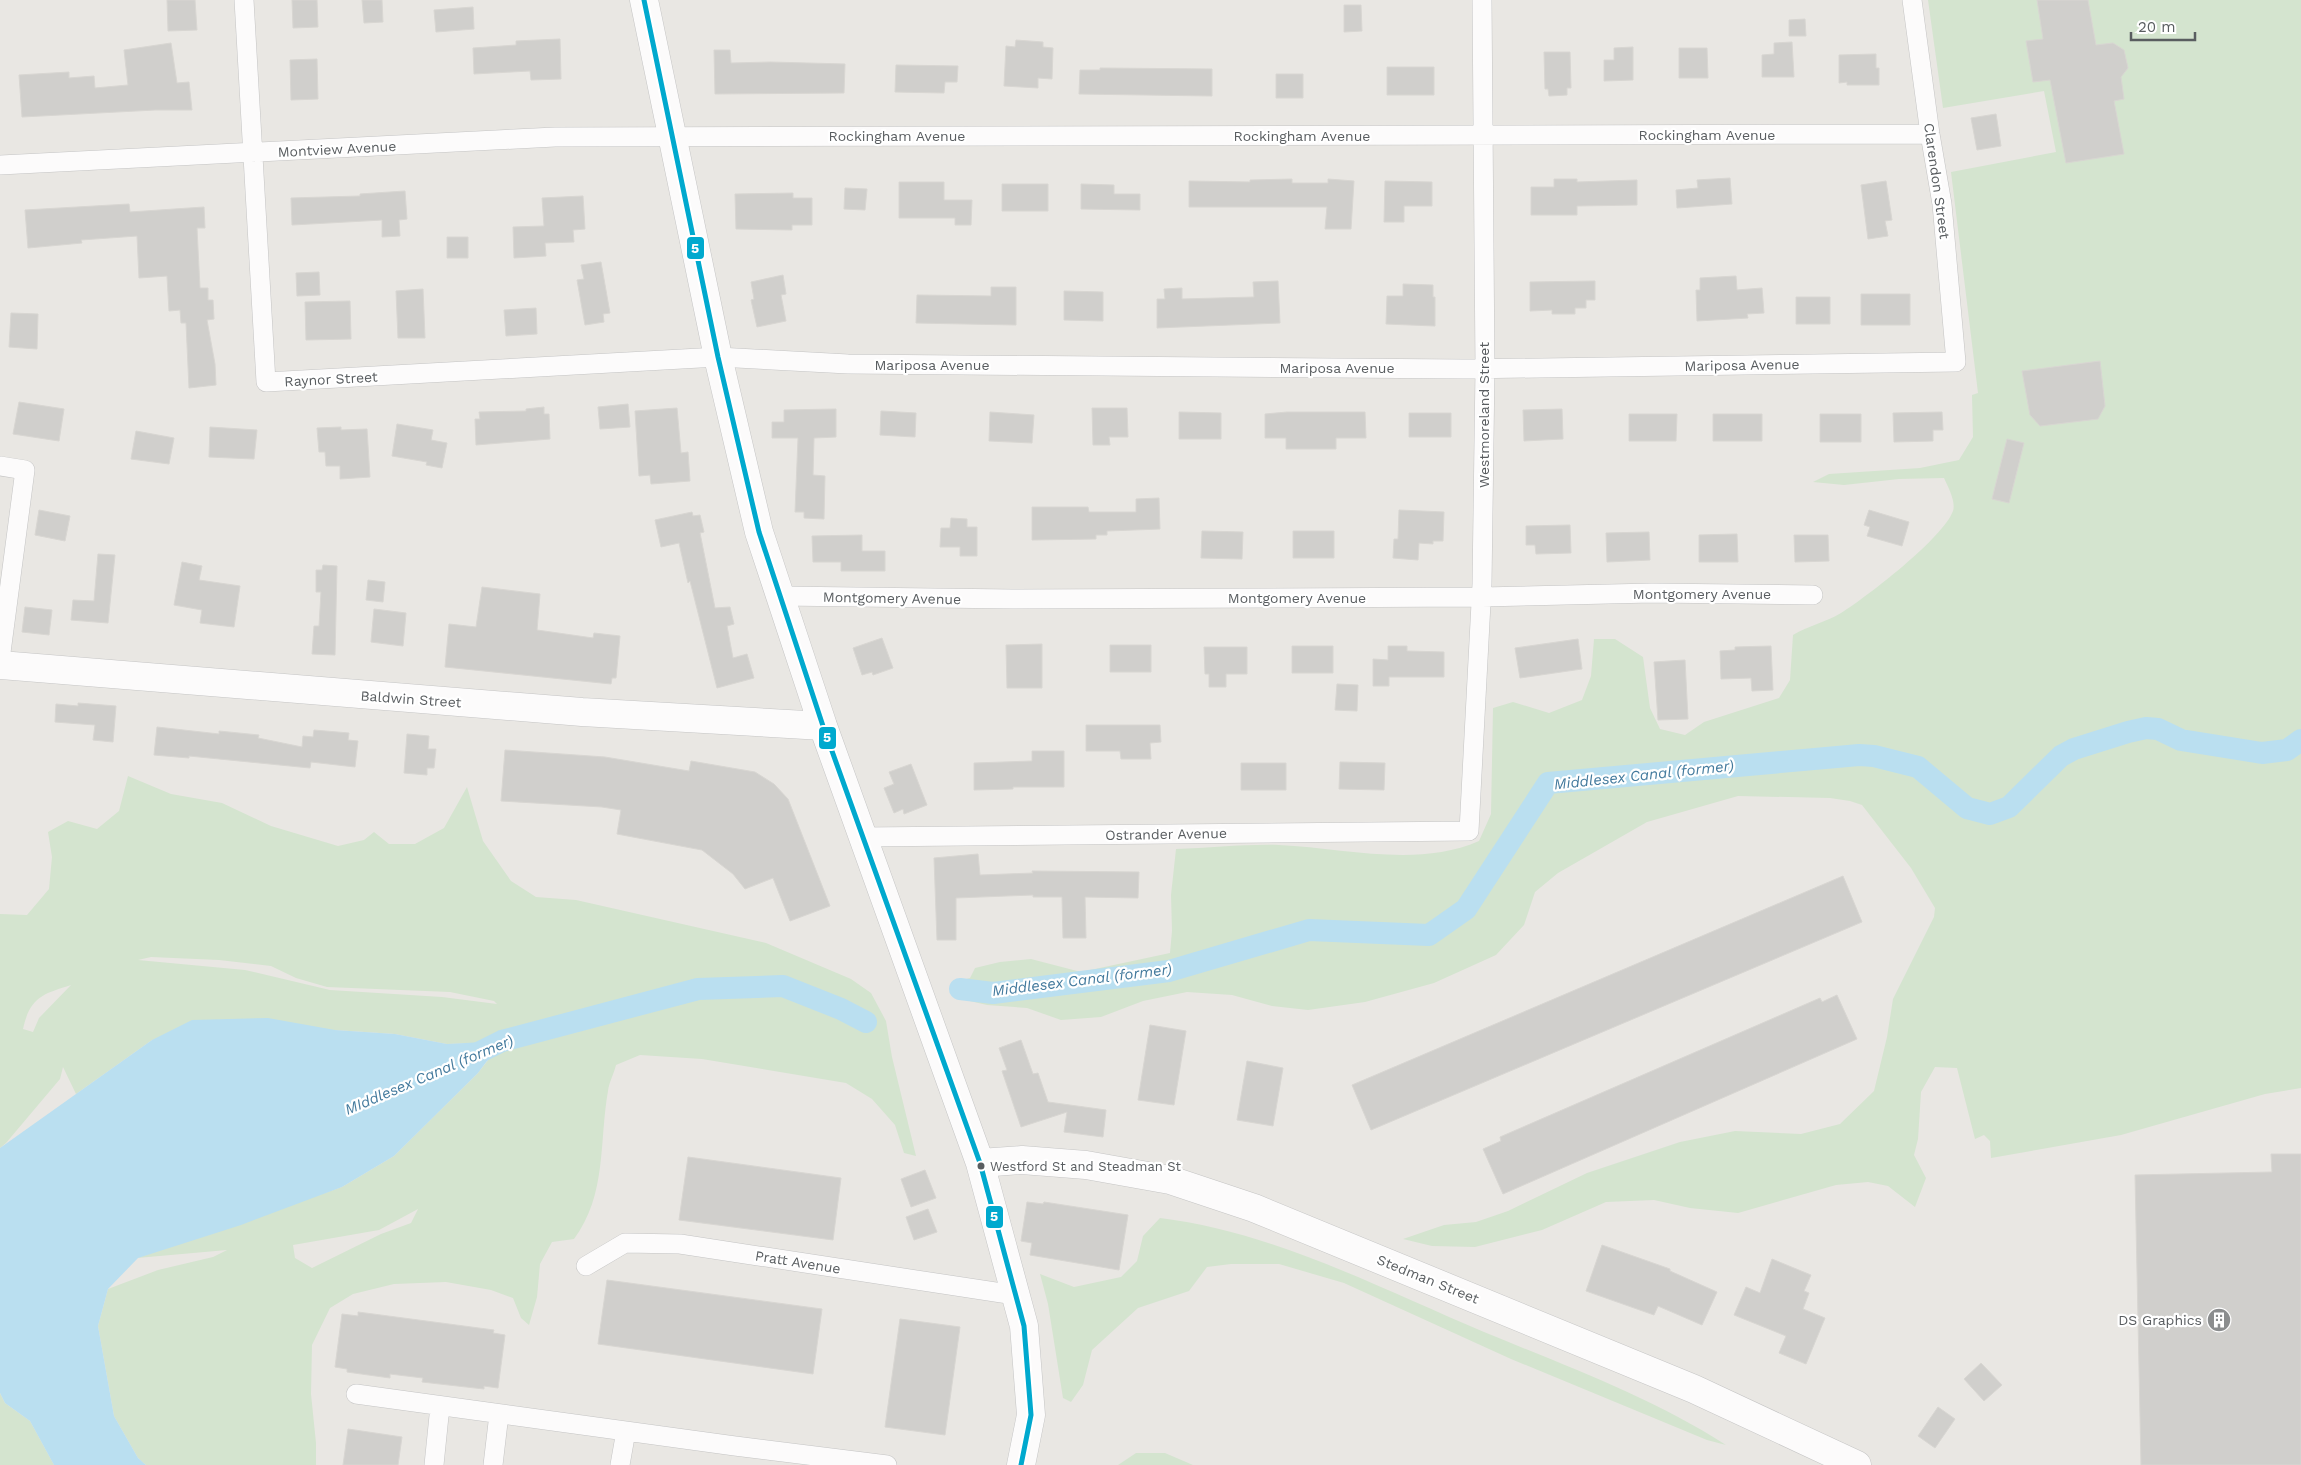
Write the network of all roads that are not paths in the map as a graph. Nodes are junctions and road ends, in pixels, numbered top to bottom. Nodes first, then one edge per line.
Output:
1 (244, 0) edge
2 (644, 0) edge
3 (1482, 0) edge
4 (1912, 0) edge
5 (1930, 134) junction
6 (1484, 136) junction
7 (674, 137) junction
8 (254, 153) junction
9 (0, 165) edge
10 (718, 358) junction
11 (1956, 362) joint
12 (1485, 369) junction
13 (0, 466) edge
14 (1813, 595) dead end
15 (780, 596) junction
16 (1482, 597) junction
17 (0, 660) edge
18 (0, 665) edge
19 (823, 726) junction
20 (1469, 830) joint
21 (863, 837) junction
22 (980, 1163) junction
23 (586, 1266) dead end
24 (1015, 1295) junction
25 (356, 1394) dead end
26 (440, 1406) junction
27 (500, 1414) junction
28 (626, 1431) junction
29 (744, 1456) edge
30 (434, 1465) edge
31 (492, 1465) edge
32 (620, 1465) edge
33 (887, 1465) edge
34 (1021, 1465) edge
35 (1857, 1465) edge

1 - 8 street, Raynor Street
2 - 7 main road
3 - 6 street, Westmoreland Street
4 - 5 street, Clarendon Street
5 - 6 street, Rockingham Avenue
5 - 11 street, Clarendon Street
6 - 7 street, Rockingham Avenue
6 - 12 street, Westmoreland Street
7 - 8 street, Montview Avenue
7 - 10 main road
8 - 9 street, Montview Avenue
8 - 10 street, Raynor Street
10 - 12 street, Mariposa Avenue
10 - 15 main road
11 - 12 street, Mariposa Avenue
12 - 16 street, Westmoreland Street
13 - 17 street
14 - 16 street, Montgomery Avenue
15 - 16 street, Montgomery Avenue
15 - 19 main road
16 - 20 street, Westmoreland Street
18 - 19 main road, Baldwin Street
19 - 21 main road
20 - 21 street, Ostrander Avenue
21 - 22 main road
22 - 24 main road
22 - 35 main road, Stedman Street
23 - 24 street, Pratt Avenue
24 - 34 main road
25 - 26 street
26 - 27 street
26 - 30 street
27 - 28 street
27 - 31 street
28 - 29 street
28 - 32 street
29 - 33 street

